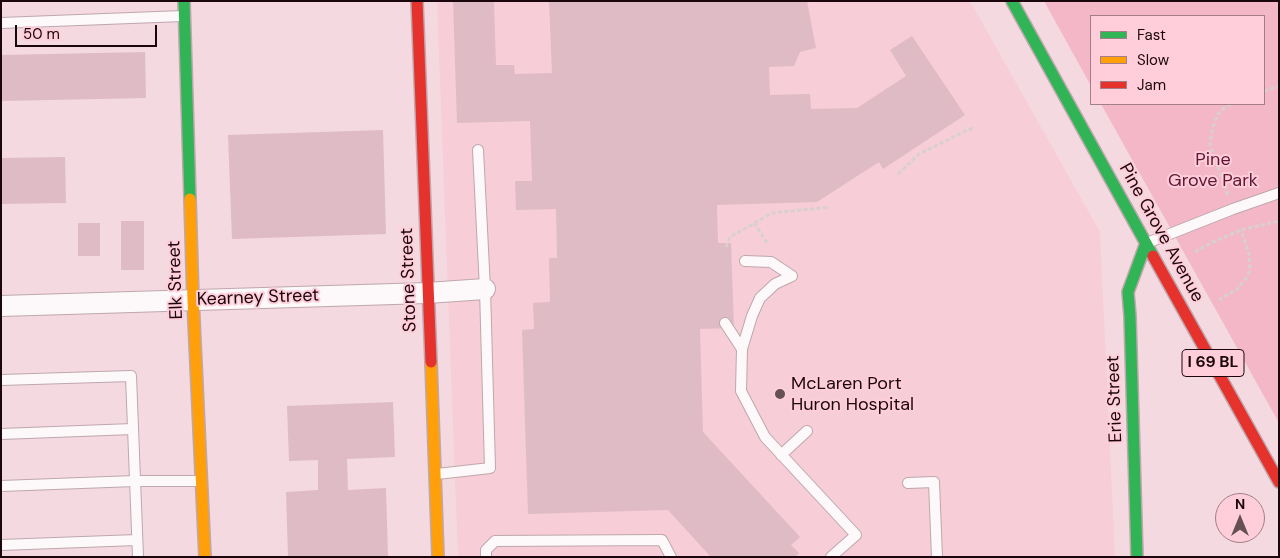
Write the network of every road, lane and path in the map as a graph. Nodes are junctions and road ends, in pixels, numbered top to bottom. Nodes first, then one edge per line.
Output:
1 (184, 1) edge
2 (417, 1) edge
3 (1012, 1) edge
4 (185, 16) junction
5 (1, 23) edge
6 (1279, 86) edge
7 (1265, 91) edge
8 (1229, 105) edge
9 (974, 127) dead end
10 (478, 150) dead end
11 (898, 174) dead end
12 (1279, 193) edge
13 (1228, 195) dead end
14 (830, 207) dead end
15 (1279, 221) edge
16 (754, 224) junction
17 (1241, 230) junction
18 (1146, 243) junction
19 (768, 244) dead end
20 (726, 246) dead end
21 (1195, 252) dead end
22 (745, 261) dead end
23 (485, 289) junction
24 (427, 293) junction
25 (193, 300) junction
26 (1219, 300) dead end
27 (1, 306) edge
28 (725, 323) dead end
29 (742, 350) junction
30 (1, 380) edge
31 (133, 429) junction
32 (807, 431) dead end
33 (1, 434) edge
34 (781, 454) junction
35 (434, 474) junction
36 (135, 481) junction
37 (202, 481) junction
38 (1279, 482) edge
39 (908, 483) dead end
40 (1, 486) edge
41 (137, 540) junction
42 (1, 544) edge
43 (138, 557) edge
44 (205, 557) edge
45 (438, 557) edge
46 (486, 557) edge
47 (671, 557) edge
48 (831, 557) edge
49 (938, 557) edge
50 (1137, 557) edge

1 - 4 street, Elk Street
2 - 24 street, Stone Street
3 - 18 street, Pine Grove Avenue / I 69 BL
4 - 5 lane
4 - 25 street, Elk Street
6 - 7 path
8 - 13 path
9 - 11 path
10 - 23 lane
12 - 18 lane
14 - 16 path
15 - 17 path
16 - 19 path
16 - 20 path
17 - 21 path
17 - 26 path
18 - 38 street, Pine Grove Avenue / I 69 BL
18 - 50 street, Erie Street
22 - 29 lane
23 - 24 street, Kearney Street
23 - 35 lane
24 - 25 street, Kearney Street
24 - 35 street, Stone Street
25 - 27 street, Kearney Street
25 - 37 street, Elk Street
28 - 29 lane
29 - 34 lane
30 - 31 lane
31 - 33 lane
31 - 36 lane
32 - 34 lane
34 - 48 lane
35 - 45 street, Stone Street
36 - 37 lane
36 - 40 lane
36 - 41 lane
37 - 44 street, Elk Street
39 - 49 lane
41 - 42 lane
41 - 43 lane
46 - 47 lane

